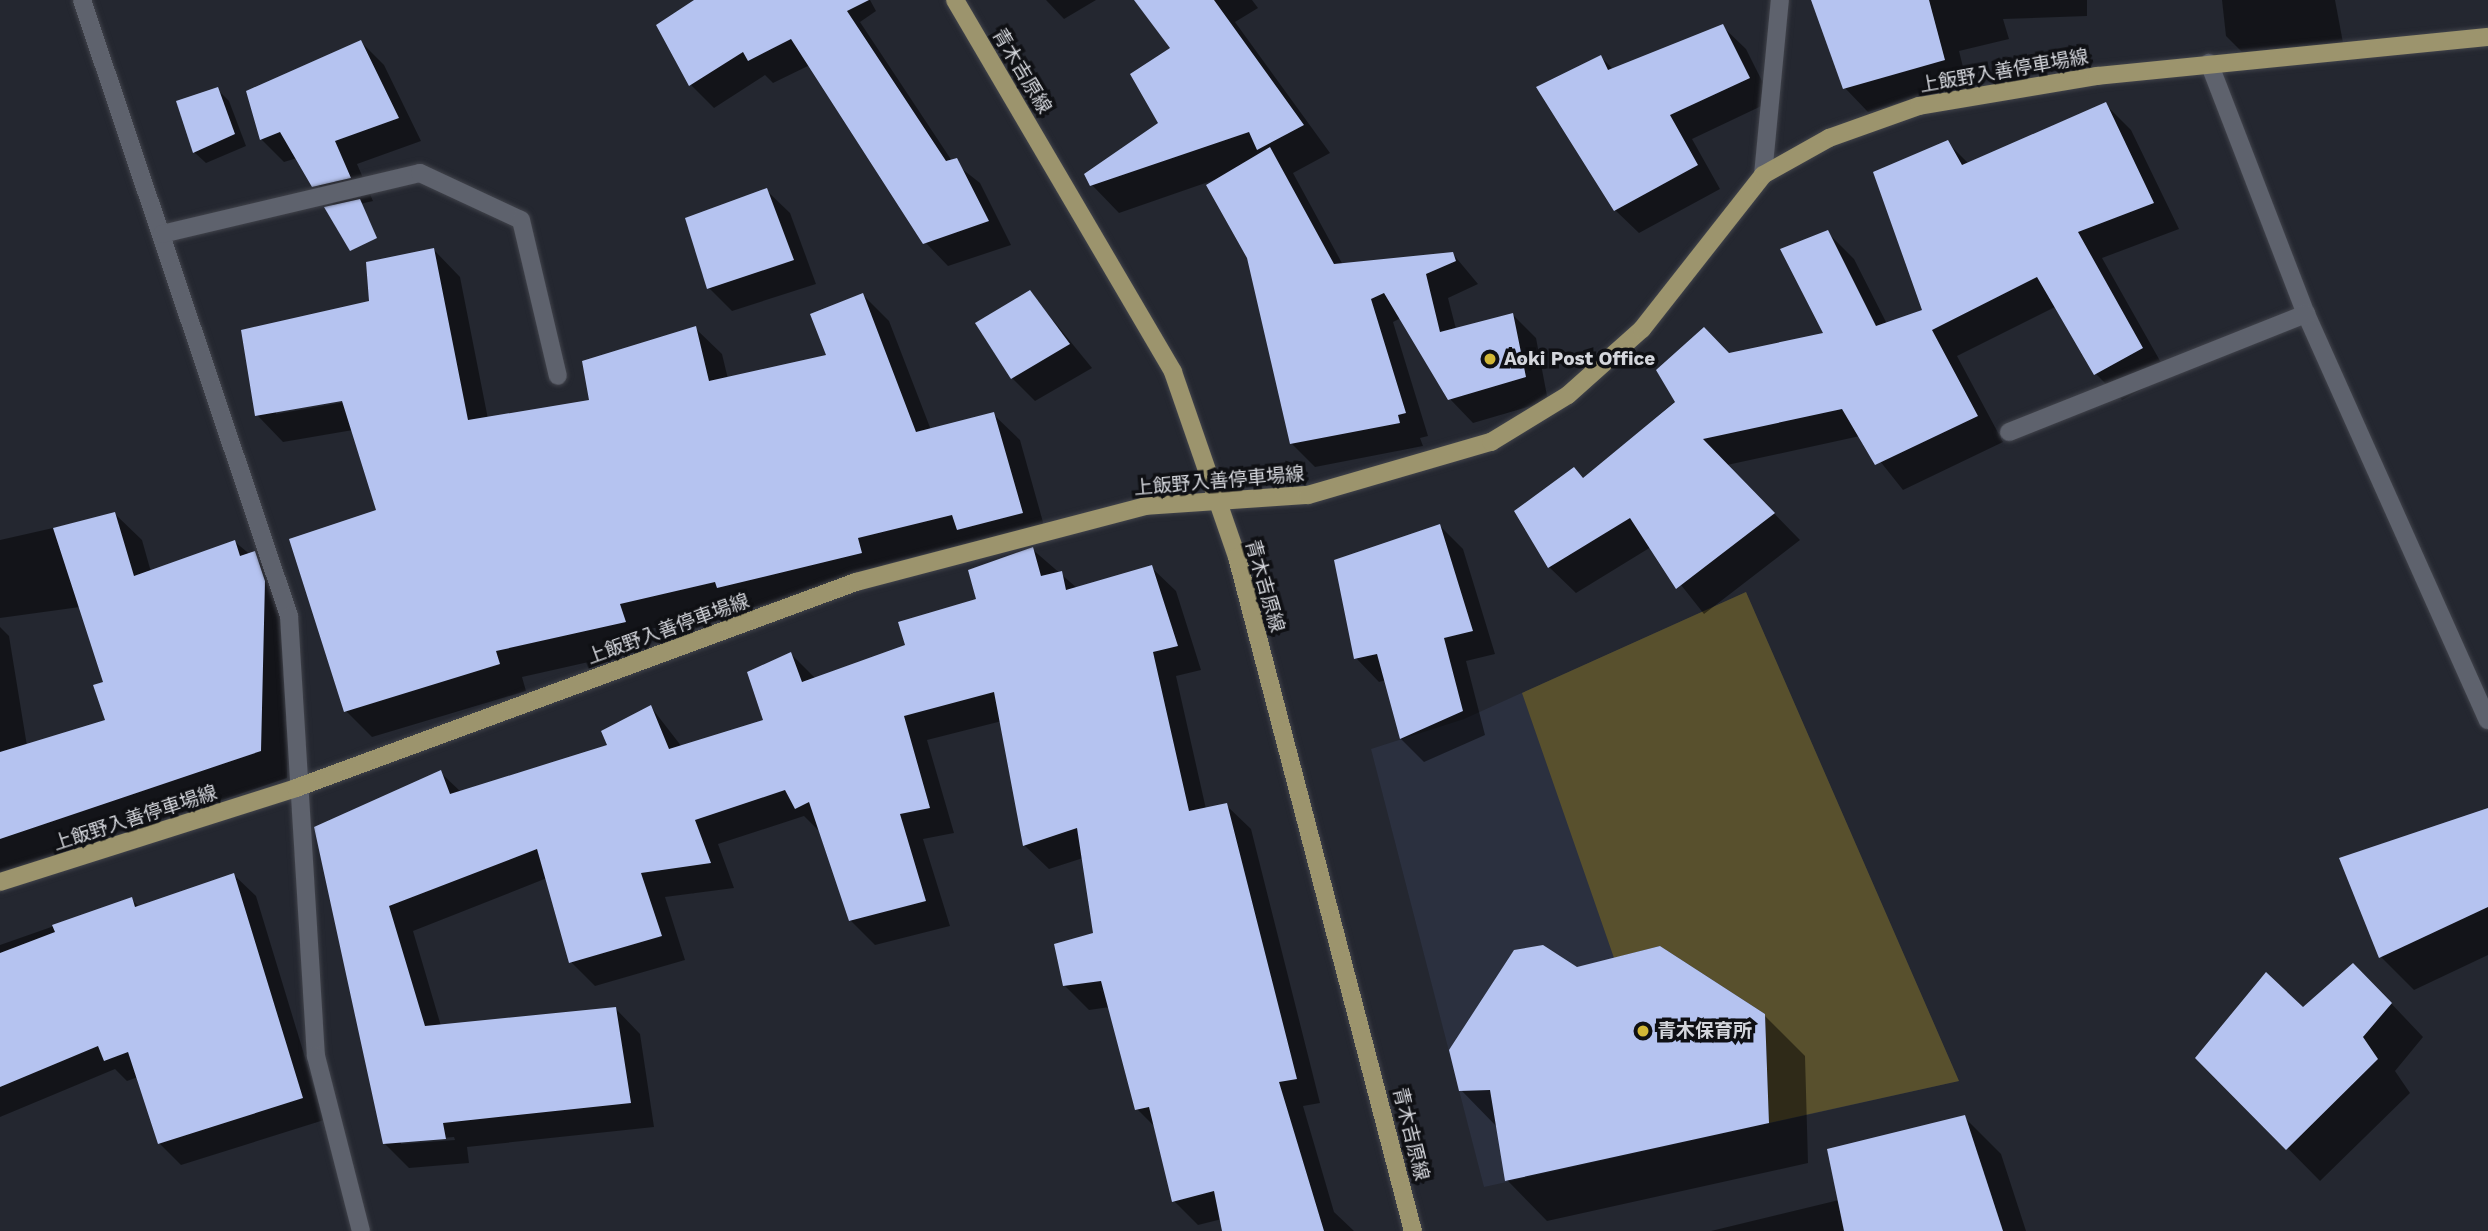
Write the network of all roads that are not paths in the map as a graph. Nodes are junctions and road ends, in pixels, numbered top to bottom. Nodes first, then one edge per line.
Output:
1 (82, 0) edge
2 (955, 0) edge
3 (1780, 0) edge
4 (2488, 37) edge
5 (2209, 63) junction
6 (1763, 175) junction
7 (162, 234) junction
8 (2306, 314) junction
9 (558, 376) dead end
10 (2009, 432) dead end
11 (1216, 499) junction
12 (2488, 720) edge
13 (296, 788) junction
14 (0, 882) edge
15 (361, 1231) edge
16 (1413, 1231) edge

1 - 7 street
2 - 11 main road, 青木吉原線
3 - 6 street
4 - 5 main road, 上飯野入善停車場線
5 - 6 main road, 上飯野入善停車場線
5 - 8 street
6 - 11 main road, 上飯野入善停車場線
7 - 9 street
7 - 13 street
8 - 10 street
8 - 12 street
11 - 13 main road, 上飯野入善停車場線
11 - 16 main road, 青木吉原線
13 - 14 main road, 上飯野入善停車場線
13 - 15 street

